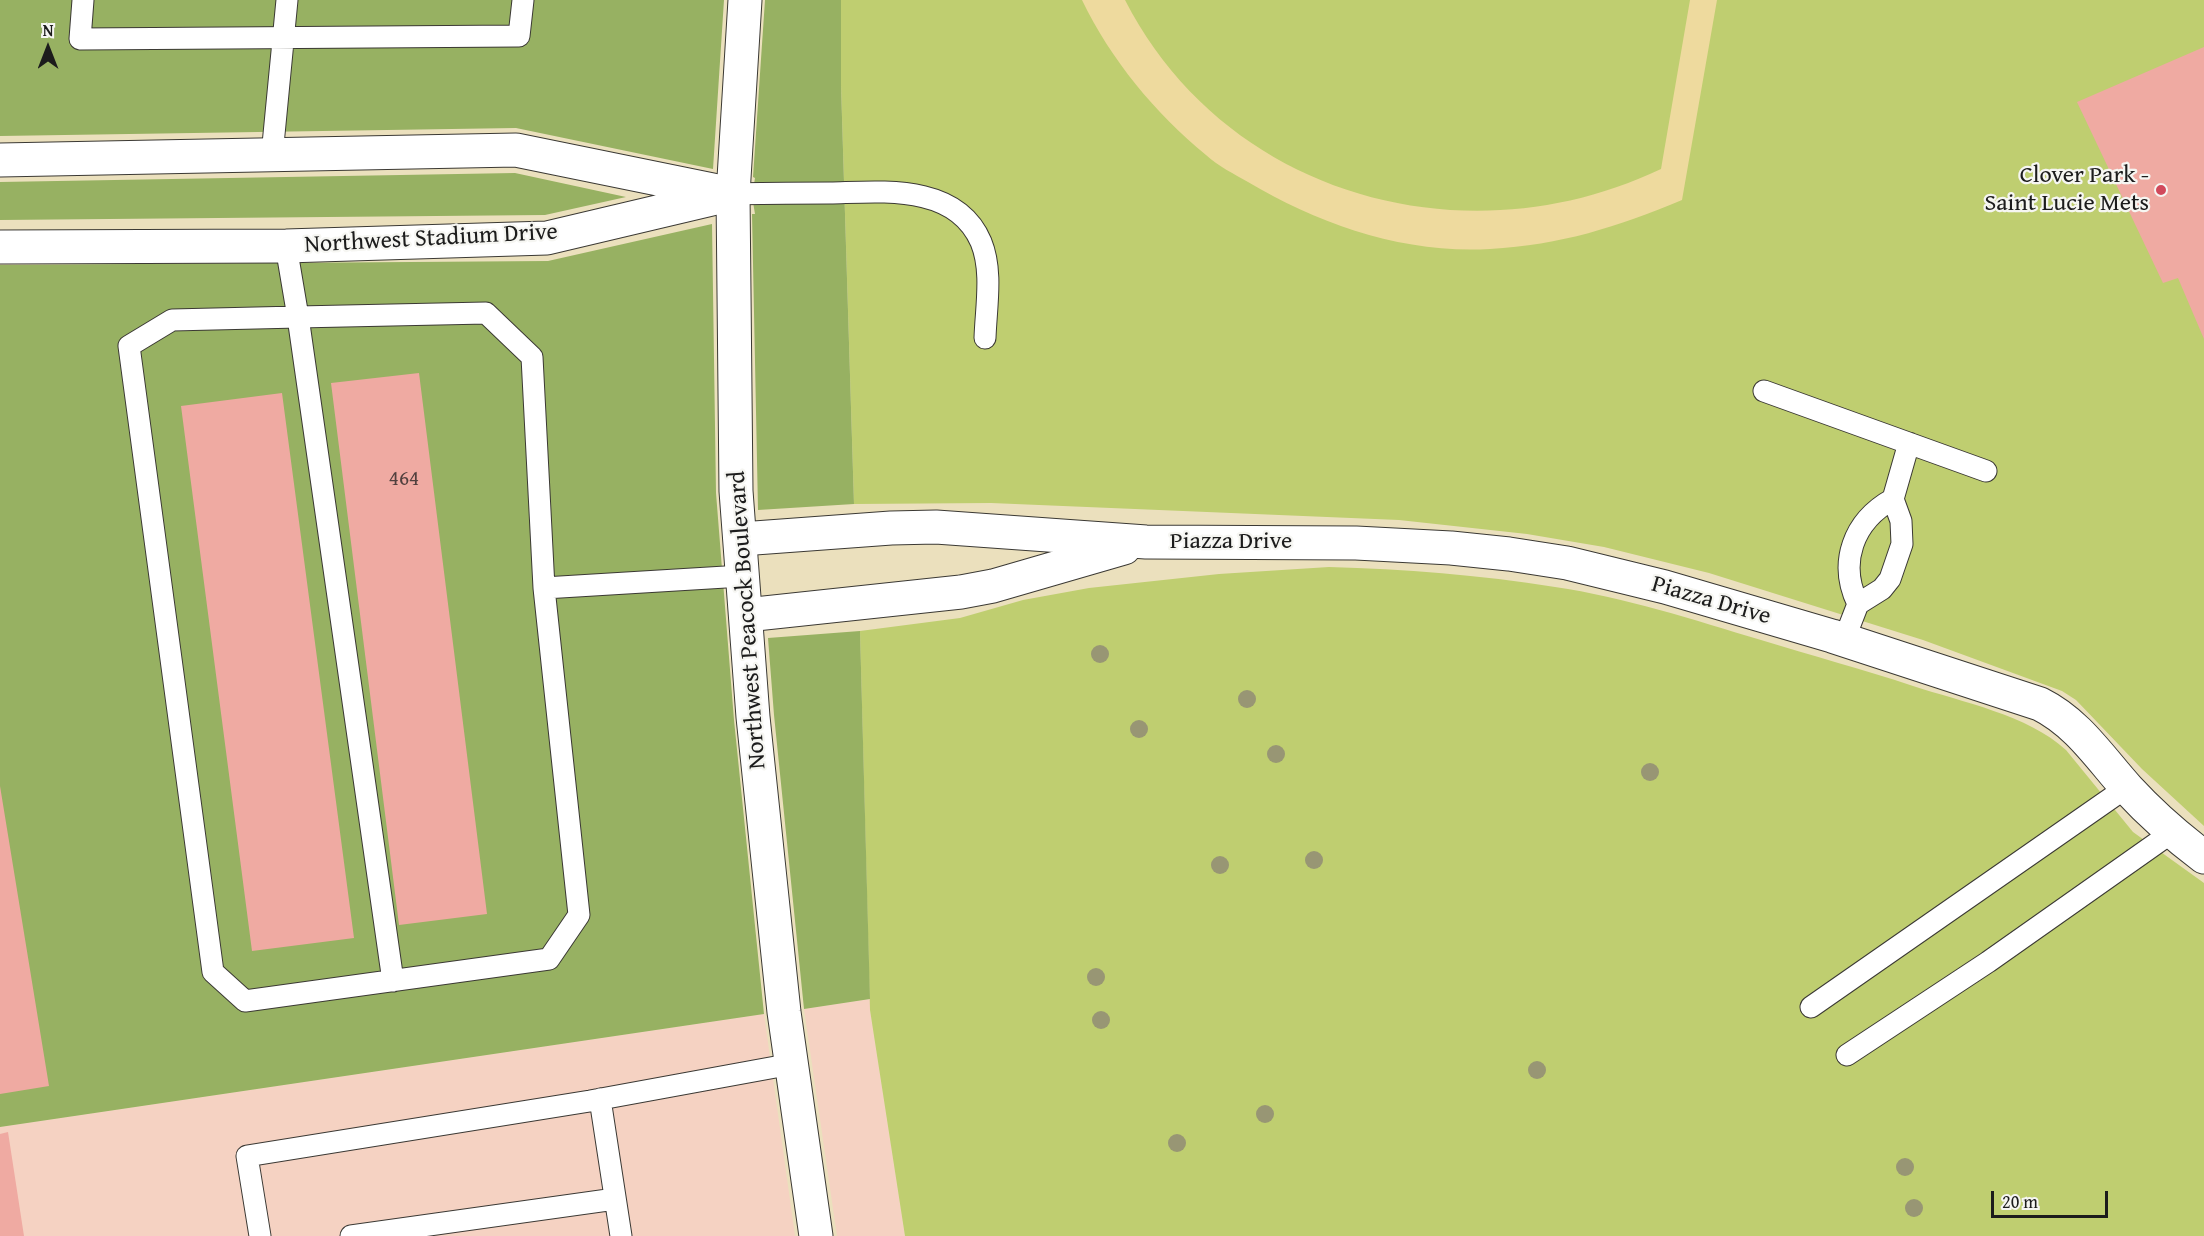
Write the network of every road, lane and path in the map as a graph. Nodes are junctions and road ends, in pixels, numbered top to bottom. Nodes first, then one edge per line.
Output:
1 (83, 0) edge
2 (286, 0) edge
3 (523, 0) edge
4 (745, 0) edge
5 (283, 37) junction
6 (272, 155) junction
7 (0, 160) edge
8 (733, 194) junction
9 (286, 246) junction
10 (0, 247) edge
11 (298, 317) junction
12 (985, 338) dead end
13 (1764, 391) dead end
14 (1909, 443) junction
15 (1986, 471) dead end
16 (1893, 499) junction
17 (741, 540) junction
18 (1146, 542) junction
19 (742, 576) junction
20 (544, 588) junction
21 (1858, 604) junction
22 (746, 615) junction
23 (1844, 640) junction
24 (2127, 787) junction
25 (2171, 833) junction
26 (2204, 857) edge
27 (393, 981) junction
28 (1811, 1007) dead end
29 (1847, 1055) dead end
30 (792, 1064) junction
31 (600, 1099) junction
32 (615, 1199) junction
33 (260, 1236) edge
34 (351, 1236) edge
35 (621, 1236) edge
36 (816, 1236) edge

1 - 5 lane
2 - 5 lane
3 - 5 lane
4 - 8 street, Northwest Peacock Boulevard
5 - 6 lane
6 - 7 street
6 - 8 street
8 - 9 street, Northwest Stadium Drive
8 - 12 lane
8 - 17 street, Northwest Peacock Boulevard
9 - 10 street, Northwest Stadium Drive
9 - 11 lane
11 - 20 lane
11 - 27 lane
11 - 27 lane
13 - 14 lane
14 - 15 lane
14 - 16 lane
16 - 21 lane
16 - 21 lane
17 - 18 street, Piazza Drive
17 - 19 street, Northwest Peacock Boulevard
18 - 22 street, Piazza Drive
18 - 23 street, Piazza Drive
19 - 20 lane
19 - 22 street, Northwest Peacock Boulevard
20 - 27 lane
21 - 23 lane
22 - 30 street, Northwest Peacock Boulevard
23 - 24 street, Piazza Drive
24 - 25 street, Piazza Drive
24 - 28 lane
25 - 26 street, Piazza Drive
25 - 29 lane
30 - 31 lane
30 - 36 street, Northwest Peacock Boulevard
31 - 32 lane
31 - 33 lane
32 - 34 lane
32 - 35 lane

